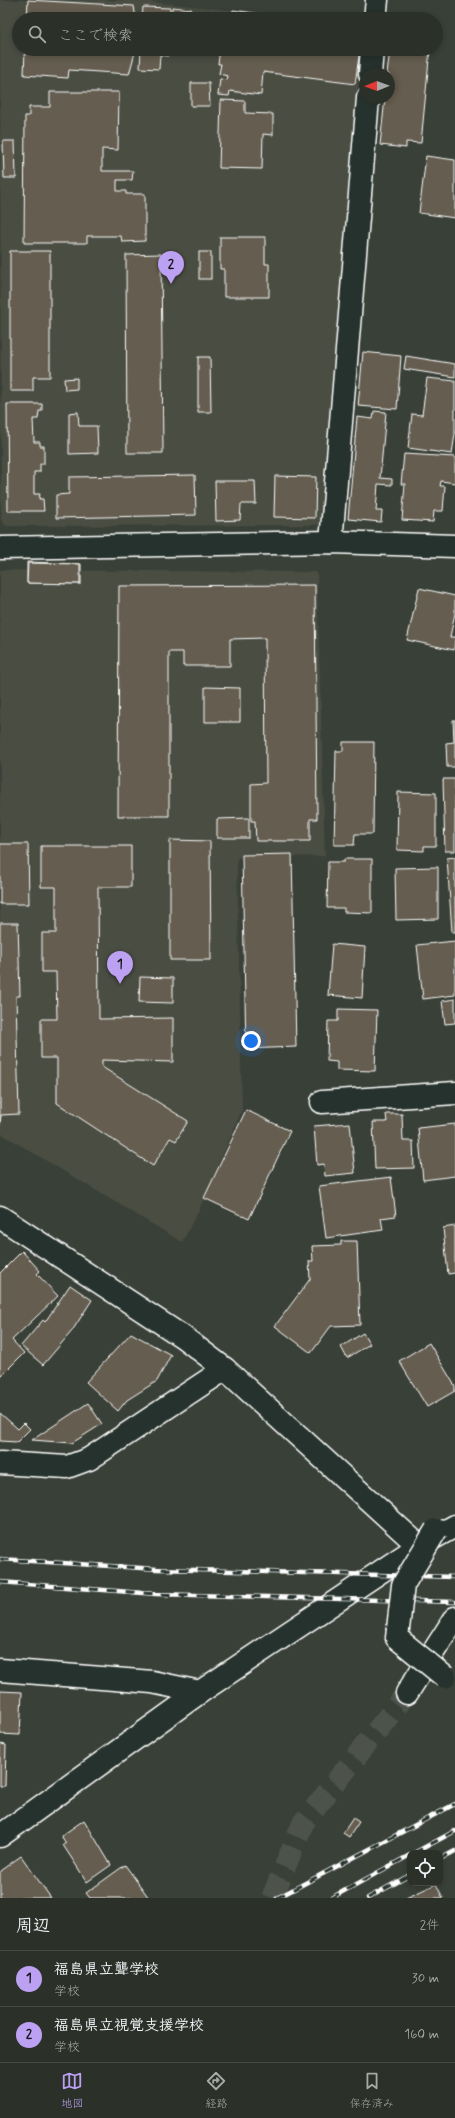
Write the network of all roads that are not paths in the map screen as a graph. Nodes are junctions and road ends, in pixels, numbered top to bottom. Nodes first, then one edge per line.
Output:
1 (376, 0) edge
2 (375, 12) edge
3 (371, 56) edge
4 (370, 68) edge
5 (368, 104) edge
6 (331, 542) junction
7 (455, 546) edge
8 (0, 548) edge
9 (455, 1093) edge
10 (322, 1102) dead end
11 (0, 1217) edge
12 (226, 1369) junction
13 (0, 1463) edge
14 (446, 1528) edge
15 (418, 1546) junction
16 (455, 1618) edge
17 (0, 1670) edge
18 (445, 1676) dead end
19 (200, 1692) junction
20 (407, 1693) tunnel mouth
21 (0, 1836) edge

1 - 2 street
3 - 4 street
5 - 6 street
6 - 7 street
6 - 8 street
9 - 10 street
11 - 12 street
12 - 13 street
12 - 15 street
14 - 15 street
14 - 18 street, bridge
15 - 19 street
16 - 20 street
17 - 19 street
19 - 21 street

